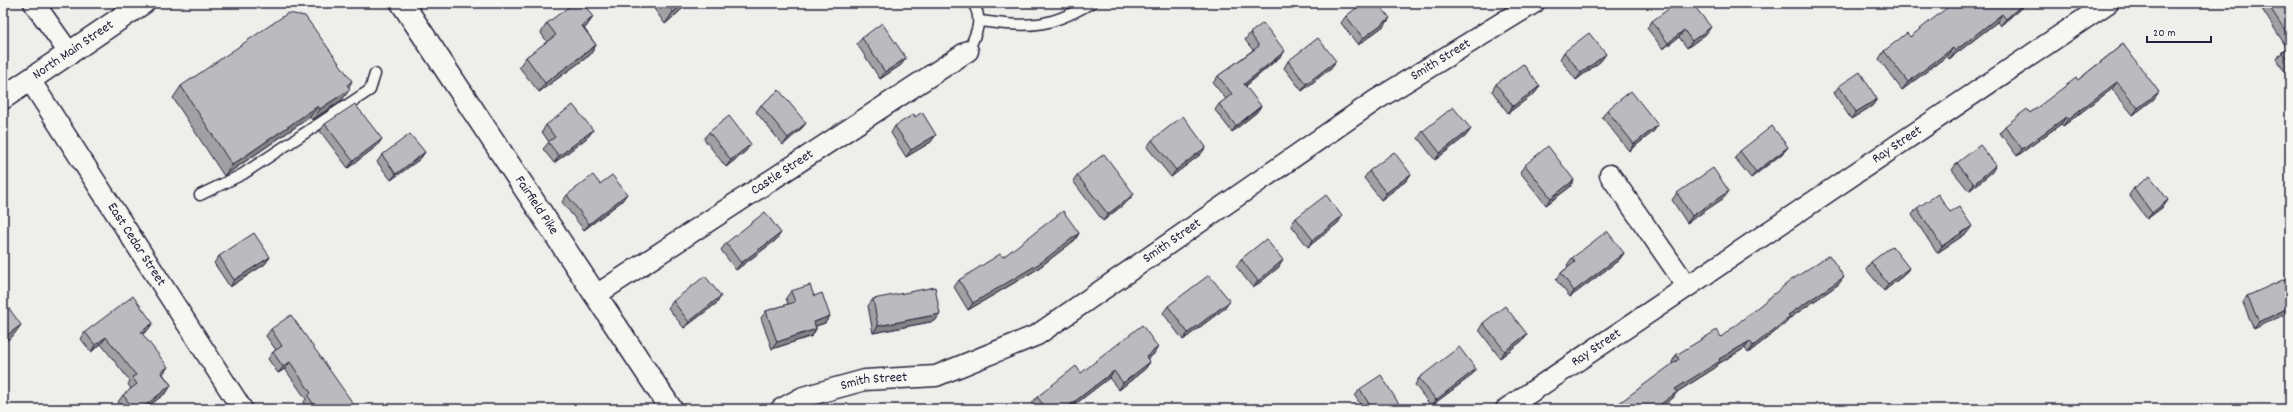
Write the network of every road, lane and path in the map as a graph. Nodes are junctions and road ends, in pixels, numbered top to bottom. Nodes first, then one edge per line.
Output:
1 (34, 3) edge
2 (143, 3) edge
3 (402, 3) edge
4 (973, 3) edge
5 (1091, 3) edge
6 (1534, 3) edge
7 (2108, 3) edge
8 (980, 21) junction
9 (968, 51) joint
10 (70, 54) junction
11 (375, 74) dead end
12 (30, 80) junction
13 (3, 98) edge
14 (1610, 175) dead end
15 (200, 195) dead end
16 (1687, 286) junction
17 (596, 294) junction
18 (242, 409) edge
19 (671, 409) edge
20 (781, 409) edge
21 (1506, 409) edge

1 - 10 street
2 - 10 street, North Main Street
3 - 17 street, Fairfield Pike
4 - 8 lane
5 - 8 lane
6 - 20 street, Smith Street
7 - 16 street, Ray Street
8 - 9 lane
9 - 17 street, Castle Street
10 - 12 street, North Main Street
11 - 15 lane
12 - 13 street, North Main Street
12 - 18 street, East Cedar Street
14 - 16 street
16 - 21 street, Ray Street
17 - 19 street, Fairfield Pike

